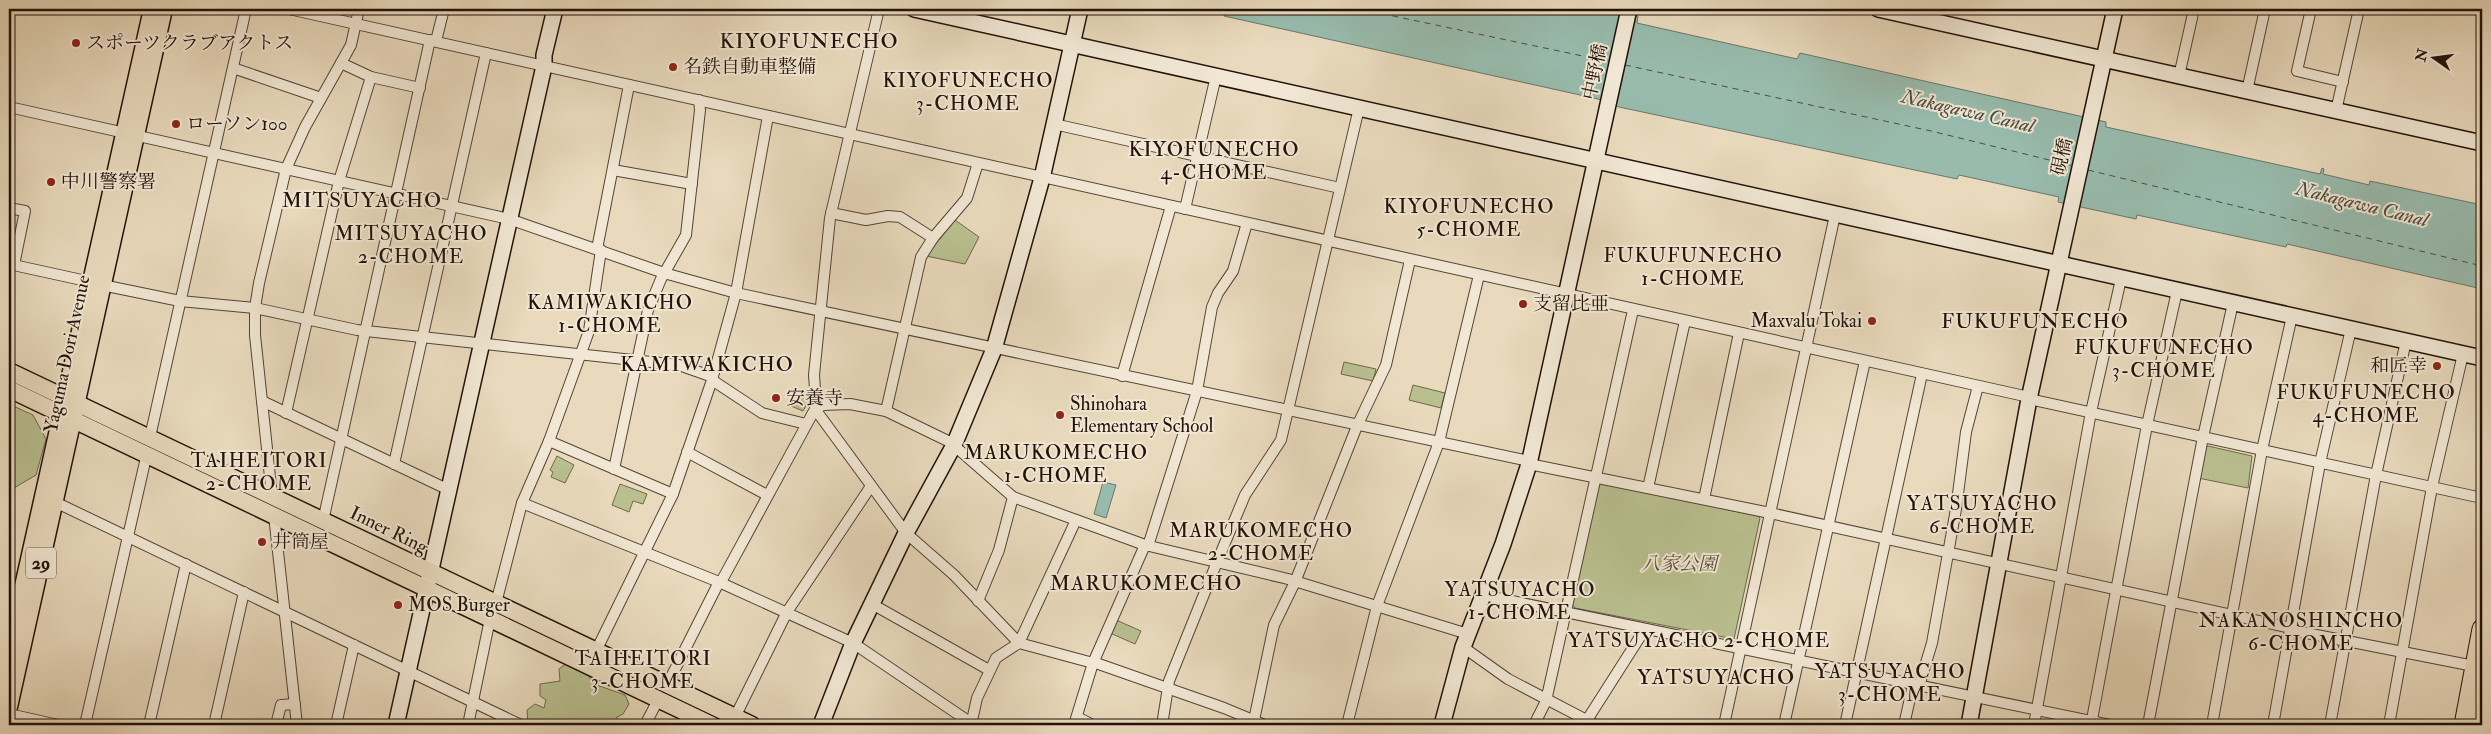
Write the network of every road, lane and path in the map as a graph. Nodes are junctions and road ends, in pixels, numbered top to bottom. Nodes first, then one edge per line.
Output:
1 (152, 9) edge
2 (164, 9) edge
3 (246, 9) edge
4 (289, 9) edge
5 (359, 9) edge
6 (444, 9) edge
7 (555, 9) edge
8 (879, 9) edge
9 (914, 9) edge
10 (1080, 9) edge
11 (1629, 9) edge
12 (1879, 9) edge
13 (2115, 9) edge
14 (2194, 9) edge
15 (2265, 9) edge
16 (2311, 9) edge
17 (2359, 9) edge
18 (356, 24) junction
19 (433, 41) junction
20 (1072, 44) junction
21 (486, 53) junction
22 (2104, 59) junction
23 (340, 63) junction
24 (544, 66) junction
25 (232, 68) junction
26 (1216, 76) junction
27 (2179, 76) junction
28 (371, 78) junction
29 (2343, 82) junction
30 (629, 85) junction
31 (420, 88) junction
32 (2247, 91) junction
33 (321, 98) junction
34 (699, 100) junction
35 (9, 107) edge
36 (1358, 108) junction
37 (2336, 111) junction
38 (768, 116) junction
39 (1054, 124) junction
40 (130, 134) junction
41 (851, 135) junction
42 (2482, 143) edge
43 (214, 153) junction
44 (1198, 156) junction
45 (1596, 161) junction
46 (978, 163) junction
47 (286, 169) junction
48 (613, 170) junction
49 (1042, 178) junction
50 (339, 181) junction
51 (692, 184) junction
52 (1340, 188) junction
53 (396, 194) junction
54 (452, 206) junction
55 (1170, 206) junction
56 (9, 208) edge
57 (1185, 210) junction
58 (831, 213) junction
59 (1835, 214) junction
60 (509, 219) junction
61 (1247, 223) junction
62 (933, 238) junction
63 (1327, 241) junction
64 (599, 249) junction
65 (1410, 260) junction
66 (11, 264) edge
67 (2059, 265) junction
68 (664, 273) junction
69 (1479, 275) junction
70 (2121, 279) junction
71 (97, 284) junction
72 (2178, 291) junction
73 (736, 293) junction
74 (1566, 295) junction
75 (180, 301) junction
76 (2233, 303) junction
77 (255, 308) junction
78 (1633, 310) junction
79 (820, 311) junction
80 (2292, 316) junction
81 (308, 319) junction
82 (1685, 321) junction
83 (2351, 329) junction
84 (904, 330) junction
85 (365, 332) junction
86 (1739, 333) junction
87 (422, 337) junction
88 (2406, 341) junction
89 (482, 344) junction
90 (1806, 348) junction
91 (994, 349) junction
92 (2463, 354) junction
93 (580, 355) junction
94 (2482, 358) edge
95 (1865, 361) junction
96 (638, 362) junction
97 (9, 371) edge
98 (1922, 374) junction
99 (1122, 376) junction
100 (712, 378) junction
101 (1978, 386) junction
102 (9, 389) edge
103 (1196, 391) junction
104 (2029, 398) junction
105 (262, 401) junction
106 (69, 408) junction
107 (814, 409) junction
108 (1287, 410) junction
109 (886, 411) junction
110 (2091, 412) junction
111 (286, 413) junction
112 (806, 424) junction
113 (2147, 425) junction
114 (1357, 426) junction
115 (2203, 437) junction
116 (341, 439) junction
117 (549, 441) junction
118 (1439, 442) junction
119 (148, 445) junction
120 (954, 445) junction
121 (2262, 450) junction
122 (687, 452) junction
123 (2320, 462) junction
124 (1529, 463) junction
125 (394, 464) junction
126 (614, 468) junction
127 (2376, 475) junction
128 (1597, 478) junction
129 (872, 486) junction
130 (2432, 487) junction
131 (1648, 488) junction
132 (449, 490) junction
133 (673, 494) junction
134 (767, 495) junction
135 (272, 496) junction
136 (1013, 497) junction
137 (2482, 498) edge
138 (1704, 499) junction
139 (55, 502) junction
140 (522, 503) junction
141 (1770, 513) junction
142 (274, 515) junction
143 (1076, 520) junction
144 (323, 521) junction
145 (1828, 526) junction
146 (906, 533) junction
147 (128, 536) junction
148 (1886, 540) junction
149 (1146, 546) junction
150 (644, 552) junction
151 (1947, 553) junction
152 (1216, 562) junction
153 (186, 564) junction
154 (1999, 564) junction
155 (430, 572) junction
156 (2061, 578) junction
157 (720, 582) junction
158 (1295, 582) junction
159 (426, 588) junction
160 (2116, 590) junction
161 (244, 592) junction
162 (1483, 595) junction
163 (978, 601) junction
164 (2172, 602) junction
165 (872, 604) junction
166 (1377, 606) junction
167 (285, 611) junction
168 (493, 611) junction
169 (786, 612) junction
170 (1566, 613) junction
171 (2232, 615) junction
172 (2482, 628) edge
173 (1645, 629) junction
174 (2291, 629) junction
175 (1466, 641) junction
176 (2346, 641) junction
177 (853, 643) junction
178 (1019, 643) junction
179 (354, 645) junction
180 (9, 649) edge
181 (1741, 649) junction
182 (596, 651) junction
183 (2402, 653) junction
184 (1798, 661) junction
185 (1093, 663) junction
186 (2479, 667) edge
187 (408, 670) junction
188 (989, 670) junction
189 (1856, 673) junction
190 (667, 685) junction
191 (1916, 686) junction
192 (1169, 689) junction
193 (1975, 698) junction
194 (658, 700) junction
195 (1546, 701) junction
196 (473, 702) junction
197 (295, 704) junction
198 (9, 707) edge
199 (2482, 708) edge
200 (2037, 710) junction
201 (9, 714) edge
202 (735, 717) junction
203 (1076, 721) edge
204 (1253, 723) edge
205 (2092, 723) edge
206 (971, 724) edge
207 (1592, 724) edge
208 (58, 725) edge
209 (85, 725) edge
210 (149, 725) edge
211 (214, 725) edge
212 (276, 725) edge
213 (298, 725) edge
214 (336, 725) edge
215 (396, 725) edge
216 (468, 725) edge
217 (521, 725) edge
218 (646, 725) edge
219 (712, 725) edge
220 (752, 725) edge
221 (821, 725) edge
222 (1093, 725) edge
223 (1162, 725) edge
224 (1266, 725) edge
225 (1347, 725) edge
226 (1442, 725) edge
227 (1534, 725) edge
228 (1724, 725) edge
229 (1784, 725) edge
230 (1845, 725) edge
231 (1904, 725) edge
232 (1969, 725) edge
233 (2034, 725) edge
234 (2110, 725) edge
235 (2148, 725) edge
236 (2212, 725) edge
237 (2273, 725) edge
238 (2330, 725) edge
239 (2389, 725) edge
240 (2464, 725) edge
241 (2479, 725) edge

1 - 40 main road, Yaguma Dori Avenue / 29
2 - 40 main road, Yaguma Dori Avenue / 29
3 - 25 street
4 - 18 street
5 - 18 street
6 - 19 street
7 - 24 street
8 - 41 street
9 - 20 street
10 - 20 street
11 - 45 street, 中野橋
12 - 22 street
13 - 22 street, 硯橋
14 - 27 street
15 - 32 street
16 - 29 street
17 - 29 street
18 - 19 street
18 - 23 street
19 - 21 street
19 - 31 street
20 - 26 street
20 - 39 street
21 - 24 street
21 - 54 street
22 - 27 street
22 - 67 street, 硯橋
23 - 28 street
23 - 33 street
24 - 30 street
24 - 60 street
25 - 33 street
25 - 43 street
26 - 36 street
26 - 44 street
27 - 32 street
28 - 31 street
28 - 50 street
29 - 37 street
30 - 34 street
30 - 48 street
31 - 53 street
32 - 37 street
33 - 47 street
34 - 38 street
34 - 51 street
35 - 40 street
36 - 45 street
36 - 52 street
37 - 42 street
38 - 41 street
38 - 73 street
39 - 44 street
39 - 49 street
40 - 43 street
40 - 71 main road, Yaguma Dori Avenue / 29
41 - 46 street
41 - 58 street
43 - 47 street
43 - 75 street
44 - 52 street
44 - 57 street
45 - 59 street
45 - 74 street, 中野橋
46 - 49 street
46 - 62 street
47 - 50 street
47 - 77 street
48 - 51 street
48 - 64 street
49 - 55 street
49 - 91 street
50 - 53 street
50 - 81 street
51 - 68 street
52 - 63 street
53 - 54 street
53 - 85 street
54 - 60 street
54 - 87 street
55 - 57 street
55 - 99 street
56 - 66 street
57 - 61 street
58 - 62 street
58 - 79 street
59 - 67 street
59 - 90 street
60 - 64 street
60 - 89 street
61 - 63 street
61 - 103 street
62 - 84 street
63 - 65 street
63 - 108 street
64 - 68 street
64 - 93 street
65 - 69 street
65 - 114 street
66 - 71 street
67 - 70 street
67 - 104 street, 硯橋
68 - 73 street
68 - 96 street
69 - 74 street
69 - 118 street
70 - 72 street
70 - 110 street
71 - 75 street
71 - 106 main road, Yaguma Dori Avenue / 29
72 - 76 street
72 - 113 street
73 - 79 street
73 - 100 street
74 - 78 street
74 - 124 street, 中野橋
75 - 77 street
75 - 119 street
76 - 80 street
76 - 115 street
77 - 81 street
77 - 105 street
78 - 82 street
78 - 128 street
79 - 84 street
79 - 107 street
80 - 83 street
80 - 121 street
81 - 85 street
81 - 111 street
82 - 86 street
82 - 131 street
83 - 88 street
83 - 123 street
84 - 91 street
84 - 109 street
85 - 87 street
85 - 116 street
86 - 90 street
86 - 138 street
87 - 89 street
87 - 125 street
88 - 92 street
88 - 127 street
89 - 93 street
89 - 132 street
90 - 95 street
90 - 141 street
91 - 99 street
91 - 120 street
92 - 94 street
92 - 130 street
93 - 96 street
93 - 117 street
95 - 98 street
95 - 145 street
96 - 100 street
96 - 126 street
97 - 106 main road, Inner Ring
98 - 101 street
98 - 148 street
99 - 103 street
100 - 112 street
100 - 122 street
101 - 104 street
101 - 151 street
102 - 106 main road, Inner Ring
103 - 108 street
103 - 149 street
104 - 110 street
104 - 154 street, 硯橋
105 - 111 street
105 - 135 street
106 - 119 main road, Inner Ring
106 - 139 main road, Yaguma Dori Avenue / 29
106 - 180 main road, Yaguma Dori Avenue / 29
107 - 109 street
107 - 112 street
107 - 129 street
108 - 114 street
108 - 152 street
109 - 120 street
110 - 113 street
110 - 156 street
111 - 116 street
112 - 134 street
113 - 115 street
113 - 160 street
114 - 118 street
114 - 158 street
115 - 121 street
115 - 164 street
116 - 125 street
116 - 144 street
117 - 126 street
117 - 140 street
118 - 124 street
118 - 166 street
119 - 135 main road, Inner Ring
119 - 142 main road, Inner Ring
119 - 147 street
120 - 136 street
120 - 146 street
121 - 123 street
121 - 171 street
122 - 133 street
122 - 134 street
123 - 127 street
123 - 174 street
124 - 128 street
124 - 162 street, 中野橋
125 - 132 street
126 - 133 street
127 - 130 street
127 - 176 street
128 - 131 street
128 - 170 street
129 - 146 street
129 - 169 street
130 - 137 street
130 - 183 street
131 - 138 street
132 - 155 street
133 - 150 street
134 - 157 street
135 - 144 main road, Inner Ring
136 - 143 street
136 - 163 street
138 - 141 street
139 - 147 street
139 - 198 main road, Yaguma Dori Avenue / 29
140 - 150 street
140 - 168 street
141 - 145 street
141 - 181 street
142 - 159 main road, Inner Ring
142 - 167 street
143 - 149 street
143 - 178 street
144 - 155 main road, Inner Ring
145 - 148 street
145 - 184 street
146 - 163 street
146 - 165 street
147 - 153 street
147 - 209 street
148 - 151 street
148 - 189 street
149 - 152 street
149 - 185 street
150 - 157 street
150 - 182 street
151 - 154 street
151 - 191 street
152 - 158 street
152 - 192 street
153 - 161 street
153 - 210 street
154 - 156 street
154 - 193 street, 硯橋
155 - 159 street
155 - 168 main road, Inner Ring
156 - 160 street
156 - 200 street
157 - 169 street
157 - 190 street
158 - 166 street
158 - 204 street
159 - 168 main road, Inner Ring
159 - 187 street
160 - 164 street
160 - 205 street
161 - 167 street
161 - 211 street
162 - 170 street
162 - 175 street, 中野橋
163 - 178 street
164 - 171 street
164 - 235 street
165 - 177 street
165 - 188 street
166 - 175 street
166 - 225 street
167 - 179 street
167 - 197 street
168 - 182 main road, Inner Ring
168 - 194 main road, Inner Ring
168 - 196 street
169 - 177 street
169 - 202 street
170 - 173 street
170 - 195 street
171 - 174 street
171 - 236 street
172 - 186 highway
173 - 181 street
173 - 207 street
174 - 176 street
174 - 237 street
175 - 195 street
175 - 226 street, 中野橋
176 - 183 street
176 - 238 street
177 - 206 street
177 - 221 street
178 - 185 street
178 - 188 street
179 - 187 street
179 - 214 street
181 - 184 street
181 - 228 street
182 - 190 main road, Inner Ring
183 - 186 street
183 - 239 street
184 - 189 street
184 - 229 street
185 - 192 street
185 - 203 street
186 - 240 highway
187 - 196 street
187 - 215 street
188 - 206 street
189 - 191 street
189 - 230 street
190 - 202 main road, Inner Ring
191 - 193 street
191 - 231 street
192 - 204 street
192 - 223 street
193 - 200 street
193 - 232 street, 硯橋
194 - 218 street
194 - 219 main road, Inner Ring
195 - 207 street
195 - 227 street
196 - 216 street
196 - 217 street
197 - 212 street
197 - 213 street
199 - 241 highway
200 - 205 street
200 - 233 street
201 - 208 street
202 - 220 main road, Inner Ring
203 - 222 street
204 - 224 street
205 - 234 street

